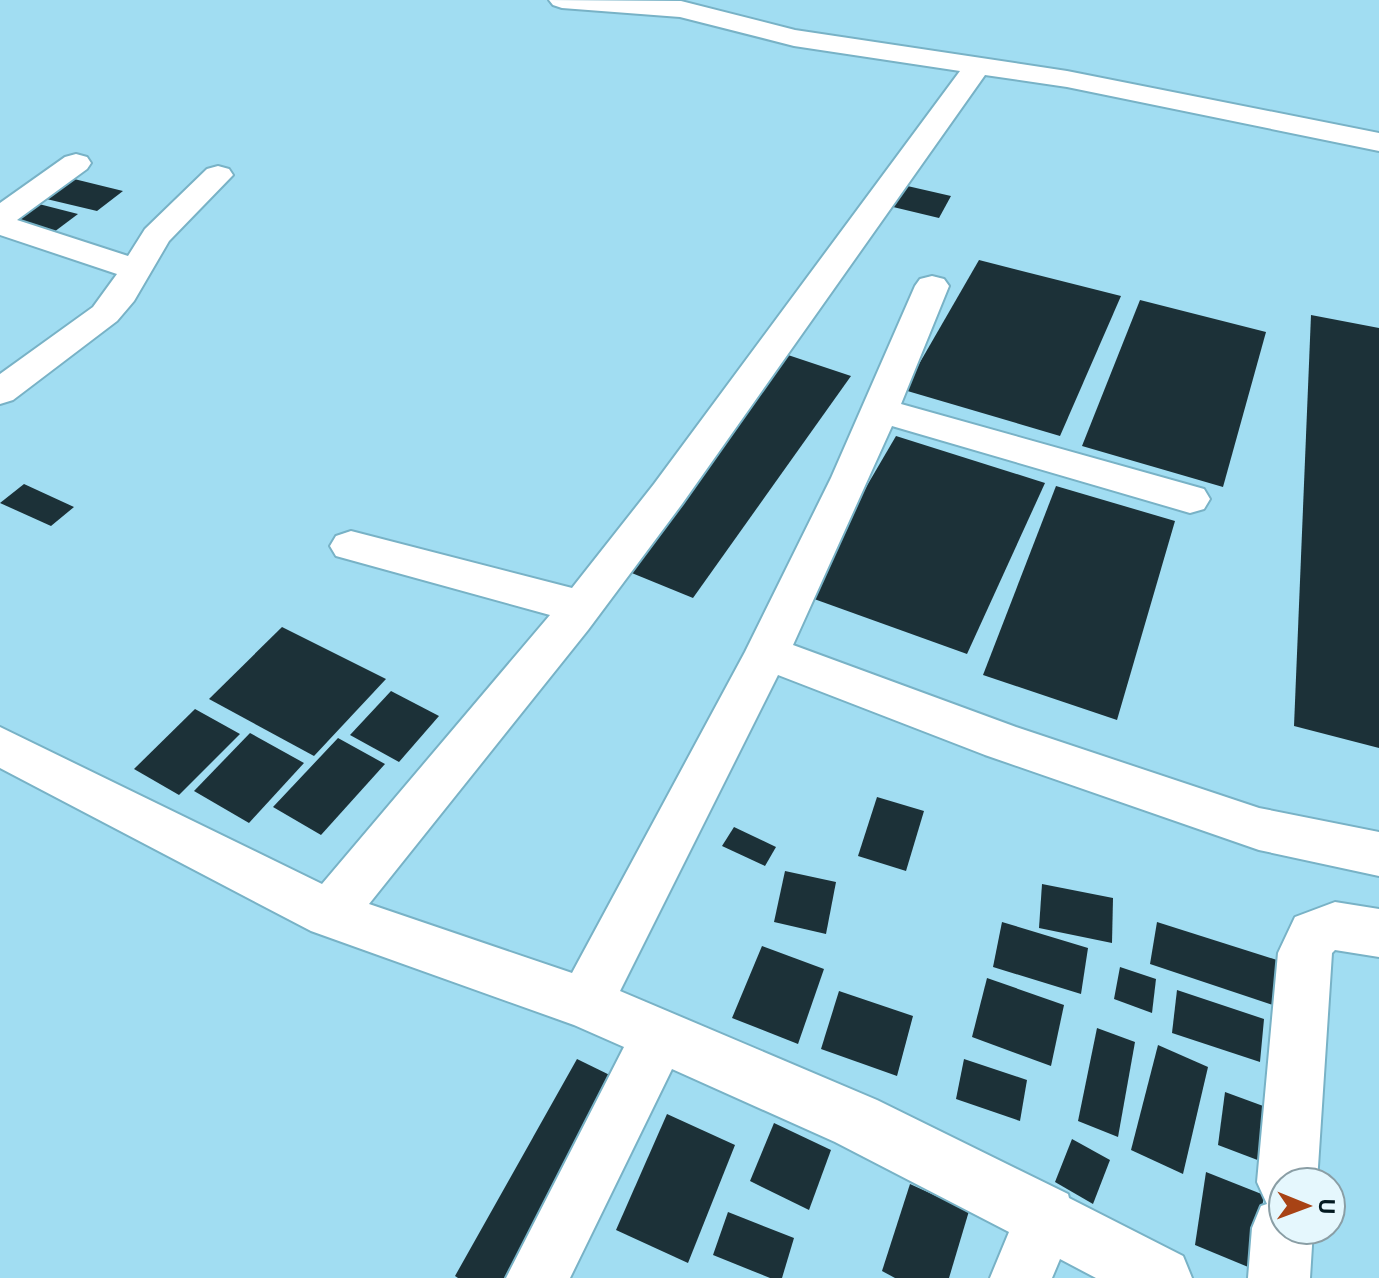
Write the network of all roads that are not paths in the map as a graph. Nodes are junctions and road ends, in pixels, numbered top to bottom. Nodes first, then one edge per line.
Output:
1 (562, 0) edge
2 (978, 65) junction
3 (1379, 142) edge
4 (76, 163) dead end
5 (218, 175) dead end
6 (0, 218) edge
7 (0, 225) edge
8 (136, 269) junction
9 (932, 286) dead end
10 (0, 392) edge
11 (878, 410) junction
12 (1190, 499) dead end
13 (351, 546) dead end
14 (581, 607) junction
15 (767, 653) junction
16 (0, 746) edge
17 (1379, 854) edge
18 (329, 914) junction
19 (1379, 933) edge
20 (585, 1003) junction
21 (660, 1034) junction
22 (1288, 1166) edge
23 (1046, 1216) junction
24 (1282, 1246) edge
25 (537, 1278) edge
26 (1021, 1278) edge
27 (1161, 1278) edge
28 (1279, 1278) edge

1 - 2 street
2 - 3 street
2 - 14 street
4 - 6 street
5 - 8 street
7 - 8 street
8 - 10 street
9 - 11 street
11 - 12 street
11 - 15 street
13 - 14 street
14 - 18 street
15 - 17 street
15 - 20 street
16 - 18 street
18 - 20 street
19 - 22 street
20 - 21 street
21 - 23 street
21 - 25 street
23 - 26 street
23 - 27 street
24 - 28 street

